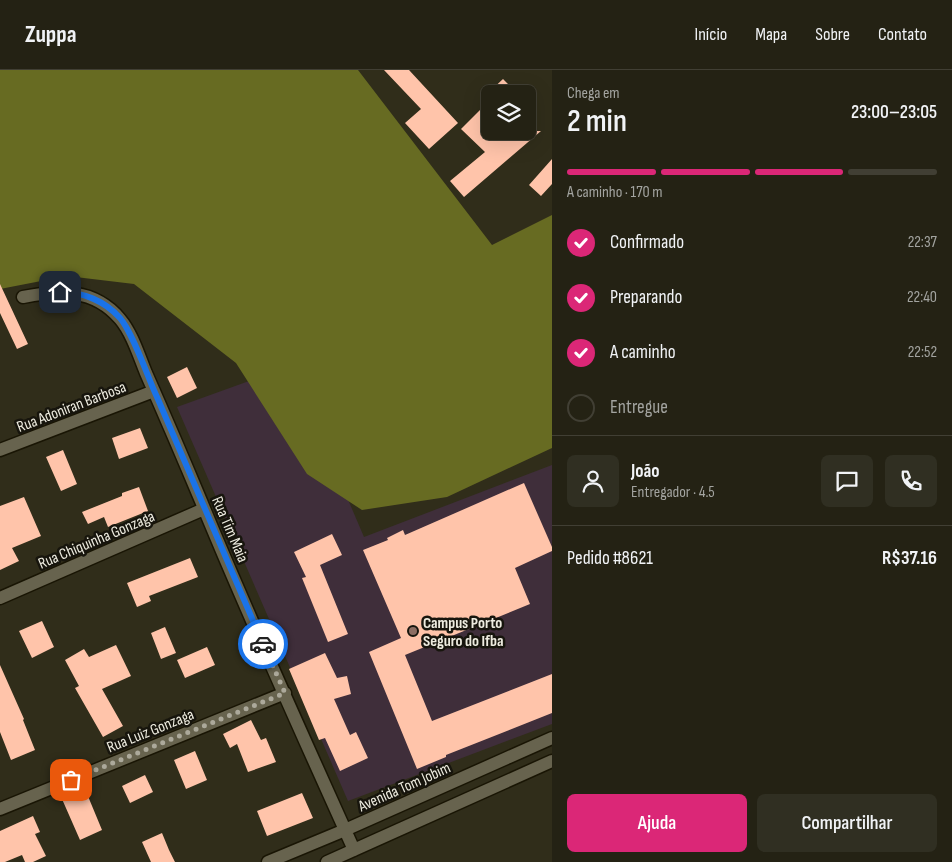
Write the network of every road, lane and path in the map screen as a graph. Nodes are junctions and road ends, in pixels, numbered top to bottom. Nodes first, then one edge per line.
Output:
1 (23, 297) dead end
2 (154, 391) junction
3 (0, 450) edge
4 (204, 509) junction
5 (0, 598) edge
6 (285, 693) junction
7 (552, 738) edge
8 (552, 761) edge
9 (0, 809) edge
10 (345, 830) junction
11 (354, 850) junction
12 (268, 862) edge
13 (327, 862) edge

1 - 2 street, Rua Tim Maia
2 - 3 street, Rua Adoniran Barbosa
2 - 4 street, Rua Tim Maia
4 - 5 street, Rua Chiquinha Gonzaga
4 - 6 street, Rua Tim Maia
6 - 9 street, Rua Luiz Gonzaga
6 - 10 street, Rua Tim Maia
7 - 10 street, Avenida Tom Jobim
8 - 11 street
10 - 11 street, Rua Tim Maia
10 - 12 street, Avenida Tom Jobim
11 - 13 street

